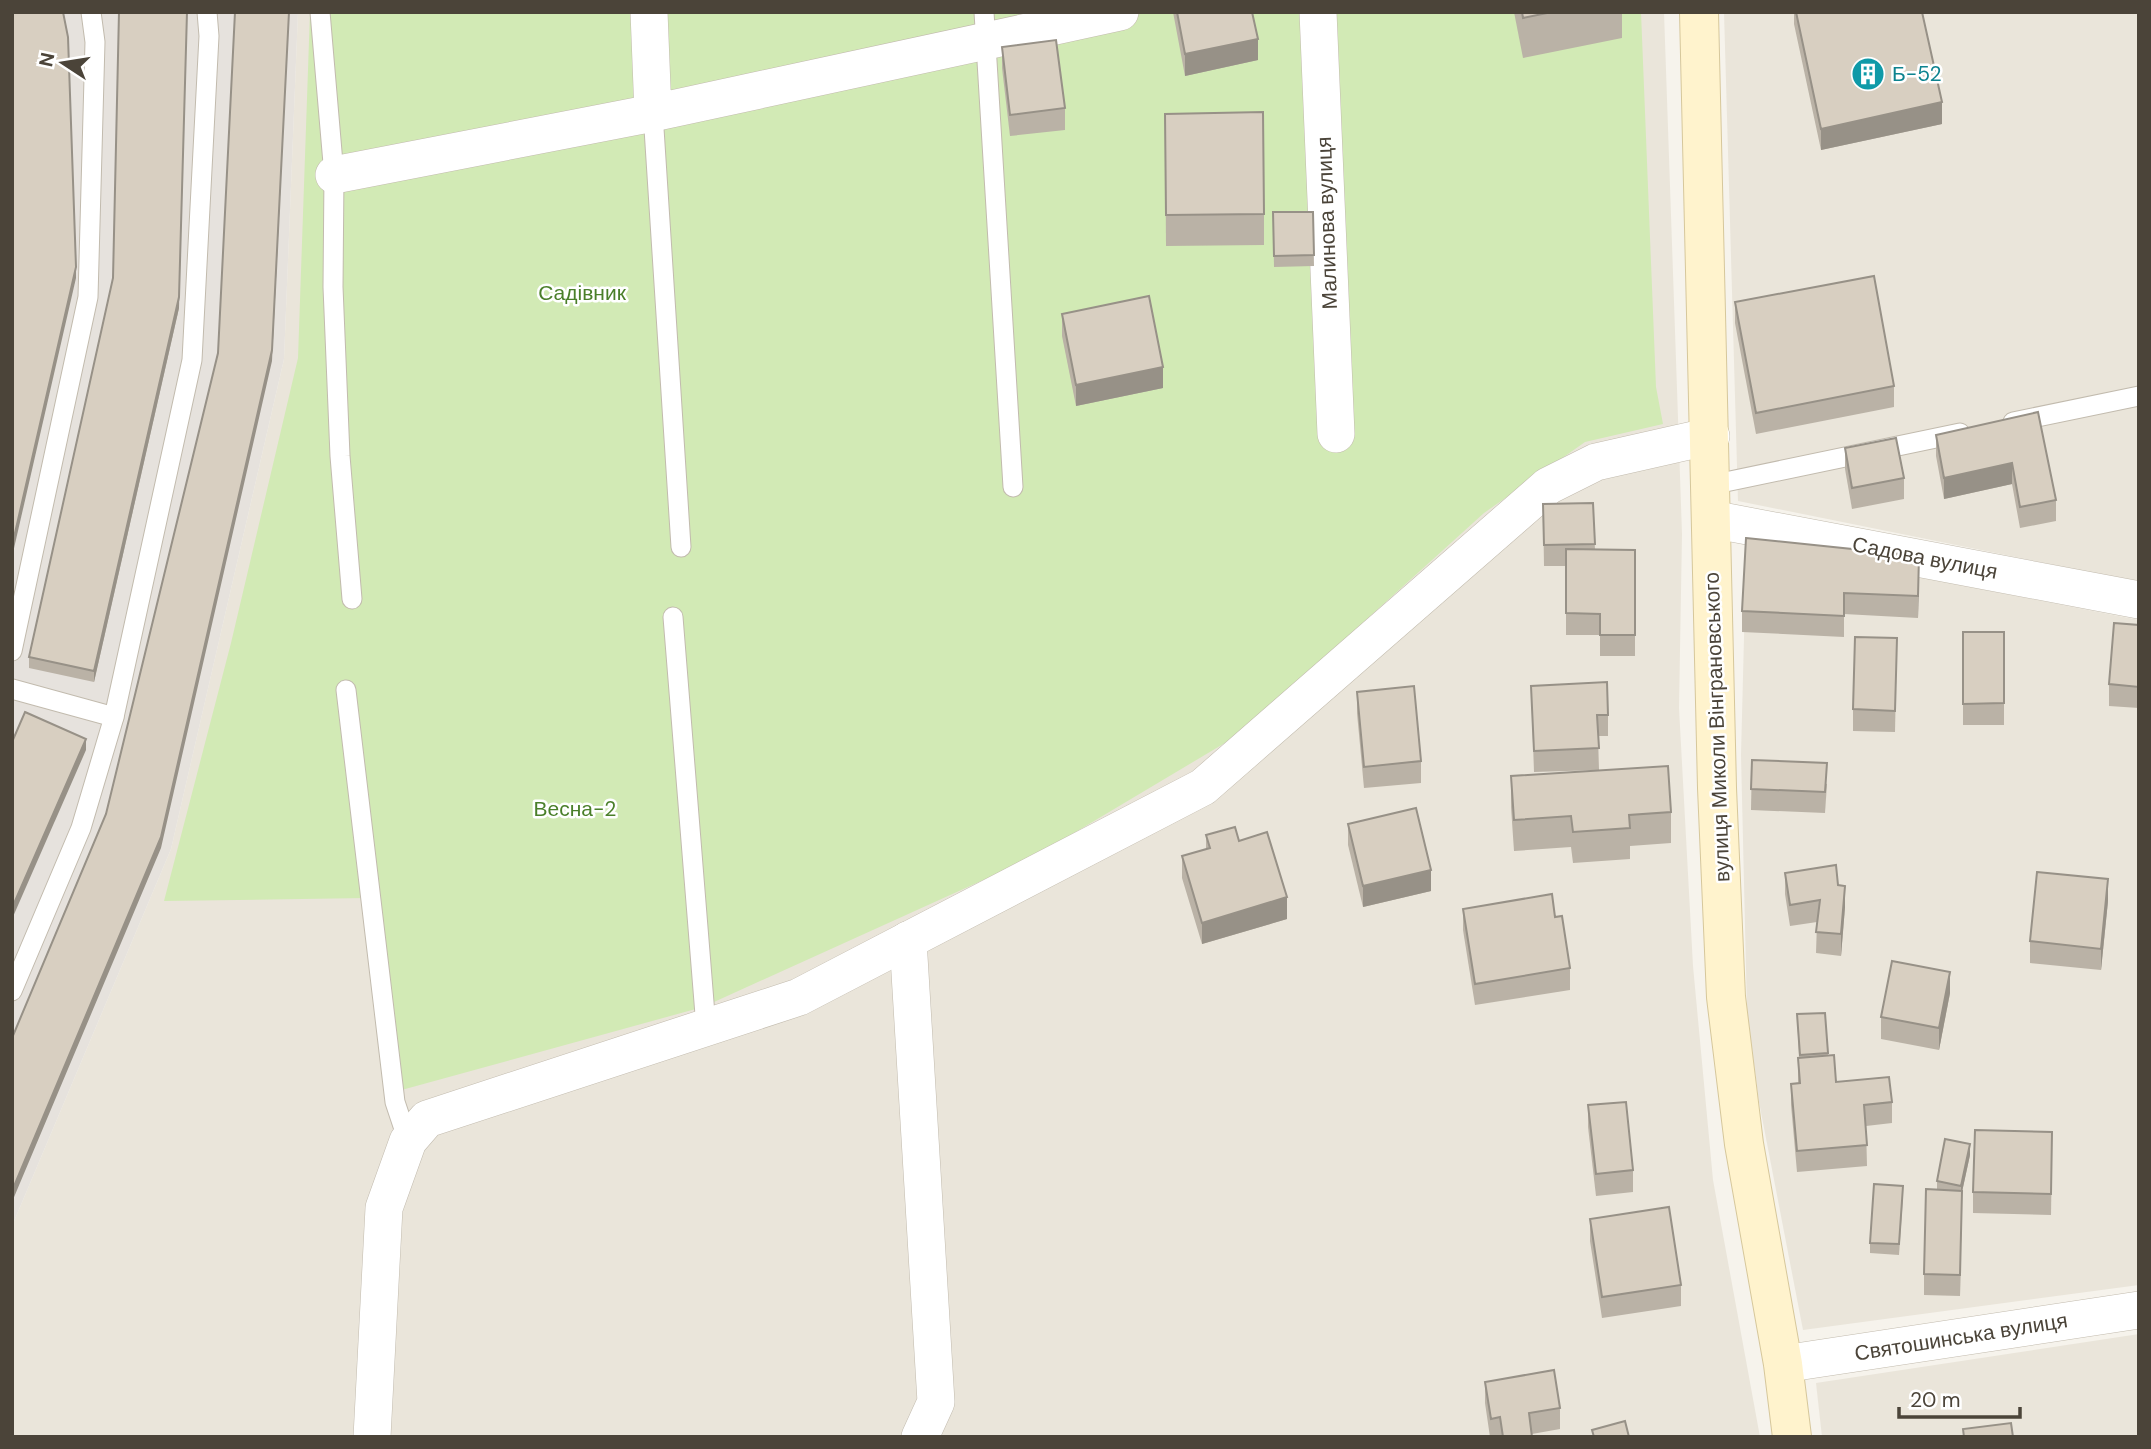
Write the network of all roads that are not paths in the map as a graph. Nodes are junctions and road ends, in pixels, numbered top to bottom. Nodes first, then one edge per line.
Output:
1 (91, 12) edge
2 (207, 12) edge
3 (320, 12) edge
4 (649, 12) edge
5 (1120, 12) edge
6 (1318, 12) edge
7 (1699, 12) edge
8 (984, 27) edge
9 (653, 113) junction
10 (334, 175) junction
11 (2139, 396) edge
12 (1336, 434) dead end
13 (1711, 436) junction
14 (1013, 487) dead end
15 (1711, 502) junction
16 (681, 547) dead end
17 (352, 599) dead end
18 (2139, 600) edge
19 (673, 617) dead end
20 (12, 652) edge
21 (12, 689) edge
22 (346, 690) dead end
23 (114, 717) junction
24 (908, 940) junction
25 (12, 991) edge
26 (706, 1027) junction
27 (408, 1140) junction
28 (2139, 1310) edge
29 (1783, 1364) junction
30 (372, 1437) edge
31 (920, 1437) edge
32 (1792, 1437) edge

1 - 20 lane
2 - 23 lane
3 - 10 lane
4 - 9 street
5 - 8 street
6 - 12 street, Малинова вулиця
7 - 13 main road, вулиця Миколи Вінграновського
8 - 9 street
8 - 14 lane
9 - 10 street
9 - 16 lane
10 - 17 lane
11 - 15 lane
13 - 15 main road, вулиця Миколи Вінграновського
13 - 24 street
15 - 18 street, Садова вулиця
15 - 29 main road, вулиця Миколи Вінграновського
19 - 26 lane
21 - 23 lane
22 - 27 lane
23 - 25 lane
24 - 26 street
24 - 31 street
26 - 27 street
27 - 30 street
28 - 29 street, Святошинська вулиця
29 - 32 main road, вулиця Миколи Вінграновського

